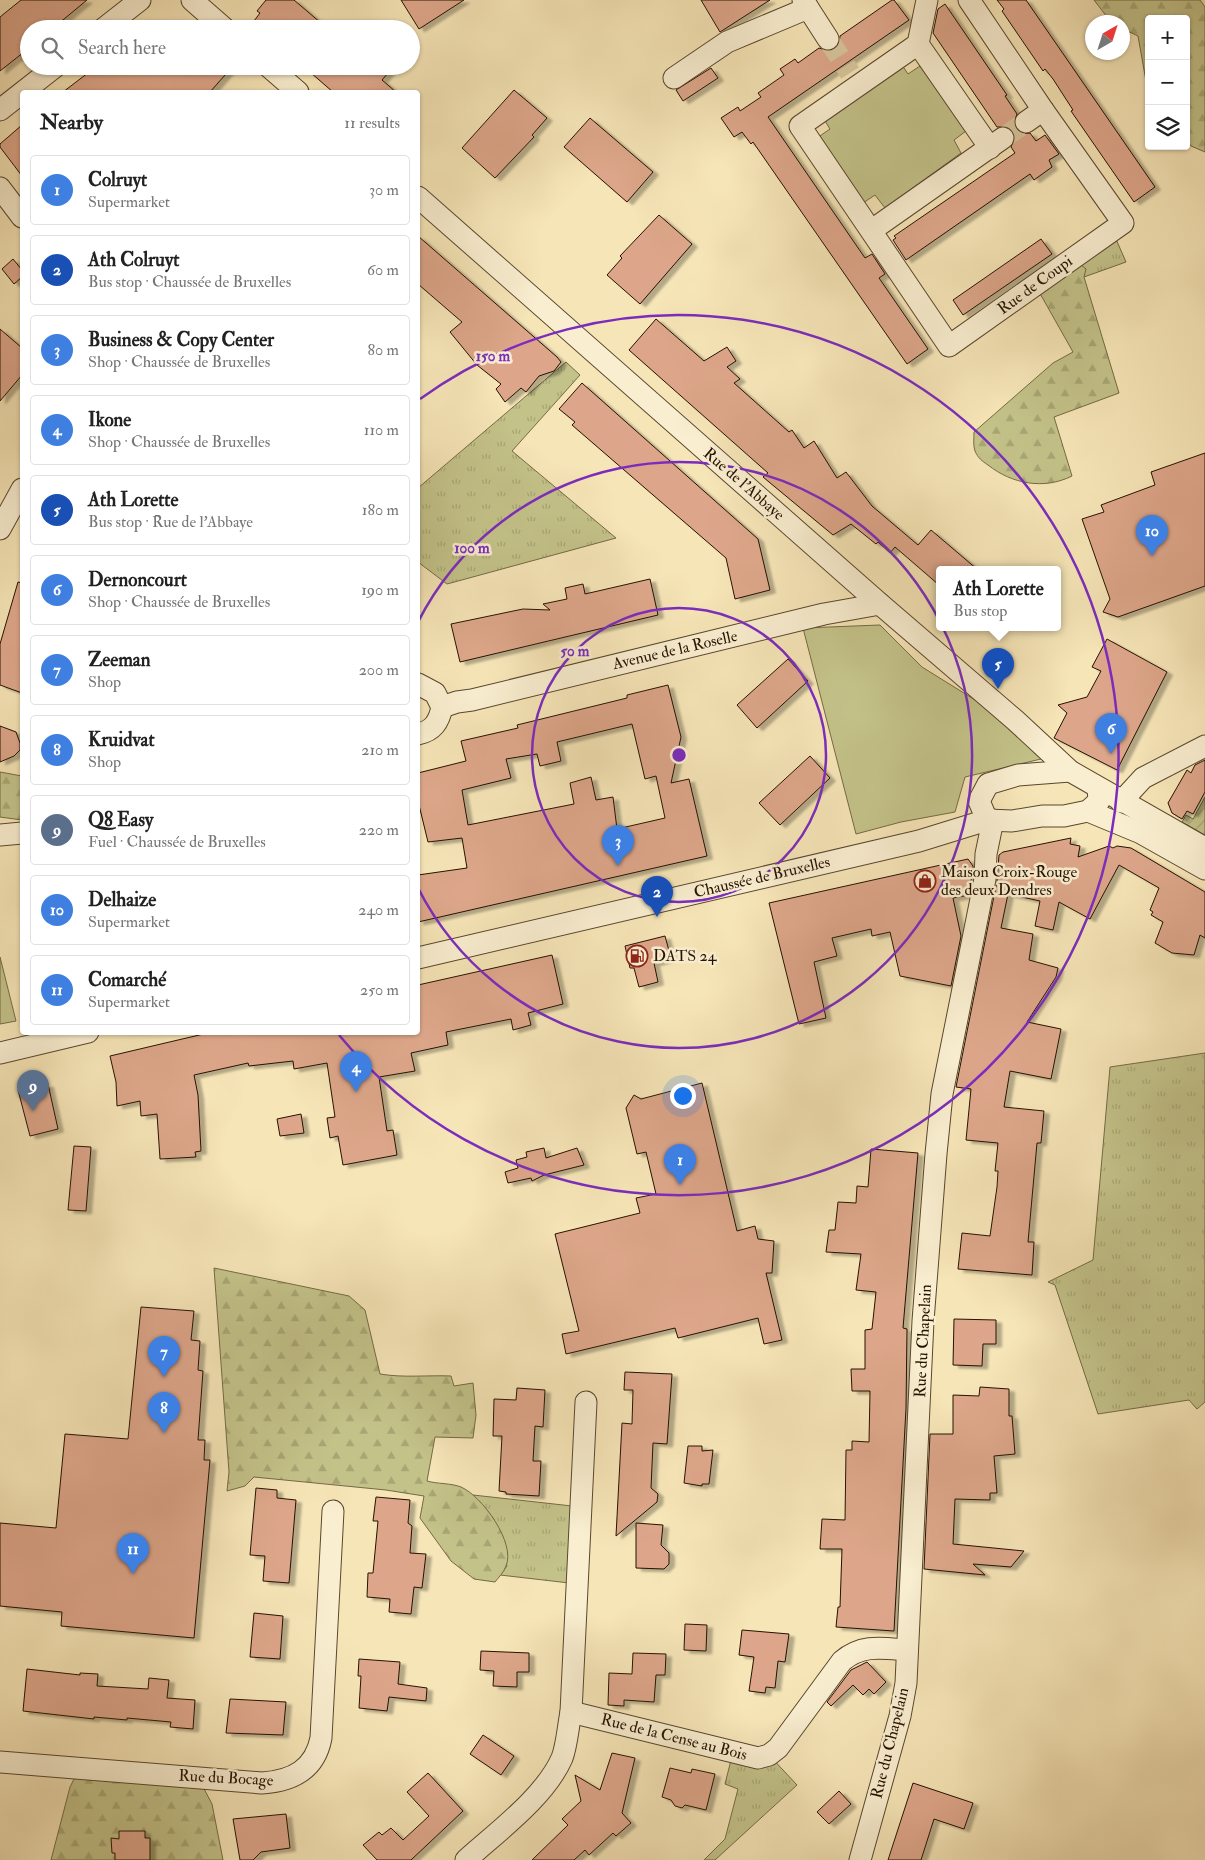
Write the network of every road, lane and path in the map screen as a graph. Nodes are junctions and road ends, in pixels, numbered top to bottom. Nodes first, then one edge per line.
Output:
1 (140, 0) edge
2 (192, 0) edge
3 (927, 0) edge
4 (969, 0) edge
5 (806, 4) edge
6 (114, 20) edge
7 (215, 20) edge
8 (828, 39) tunnel mouth
9 (918, 44) junction
10 (45, 75) edge
11 (278, 75) edge
12 (674, 78) dead end
13 (25, 90) edge
14 (296, 90) edge
15 (20, 94) edge
16 (0, 110) edge
17 (0, 188) edge
18 (420, 199) edge
19 (20, 214) edge
20 (872, 230) junction
21 (20, 493) edge
22 (0, 529) edge
23 (880, 604) junction
24 (420, 685) edge
25 (442, 707) junction
26 (420, 733) edge
27 (1205, 746) edge
28 (1070, 771) junction
29 (1098, 788) junction
30 (1122, 802) junction
31 (1088, 811) junction
32 (990, 820) junction
33 (20, 833) edge
34 (0, 835) edge
35 (1205, 848) edge
36 (1205, 869) edge
37 (420, 958) edge
38 (75, 1035) edge
39 (0, 1053) edge
40 (586, 1402) dead end
41 (333, 1510) dead end
42 (906, 1650) junction
43 (571, 1712) junction
44 (0, 1762) edge
45 (466, 1860) edge
46 (860, 1860) edge

1 - 6 street
2 - 7 street
3 - 9 street
4 - 20 street, Rue de Coupi
5 - 8 street
5 - 12 street
9 - 20 street, Rue de Coupi
9 - 20 street
10 - 13 street
11 - 14 street
15 - 16 street
17 - 19 street
18 - 23 street, Rue de l'Abbaye
21 - 22 street
23 - 25 street, Avenue de la Roselle
23 - 28 street, Rue de l'Abbaye
24 - 25 street
25 - 26 street
27 - 30 street
28 - 29 street
28 - 32 street
29 - 30 street
29 - 31 street
30 - 35 street
31 - 32 street, Chaussée de Bruxelles
31 - 36 street
32 - 37 street, Chaussée de Bruxelles
32 - 42 street, Rue du Chapelain
33 - 34 street
38 - 39 street
40 - 43 street
41 - 44 street, Rue du Bocage
42 - 43 street, Rue de la Cense au Bois
42 - 46 street, Rue du Chapelain
43 - 45 street

